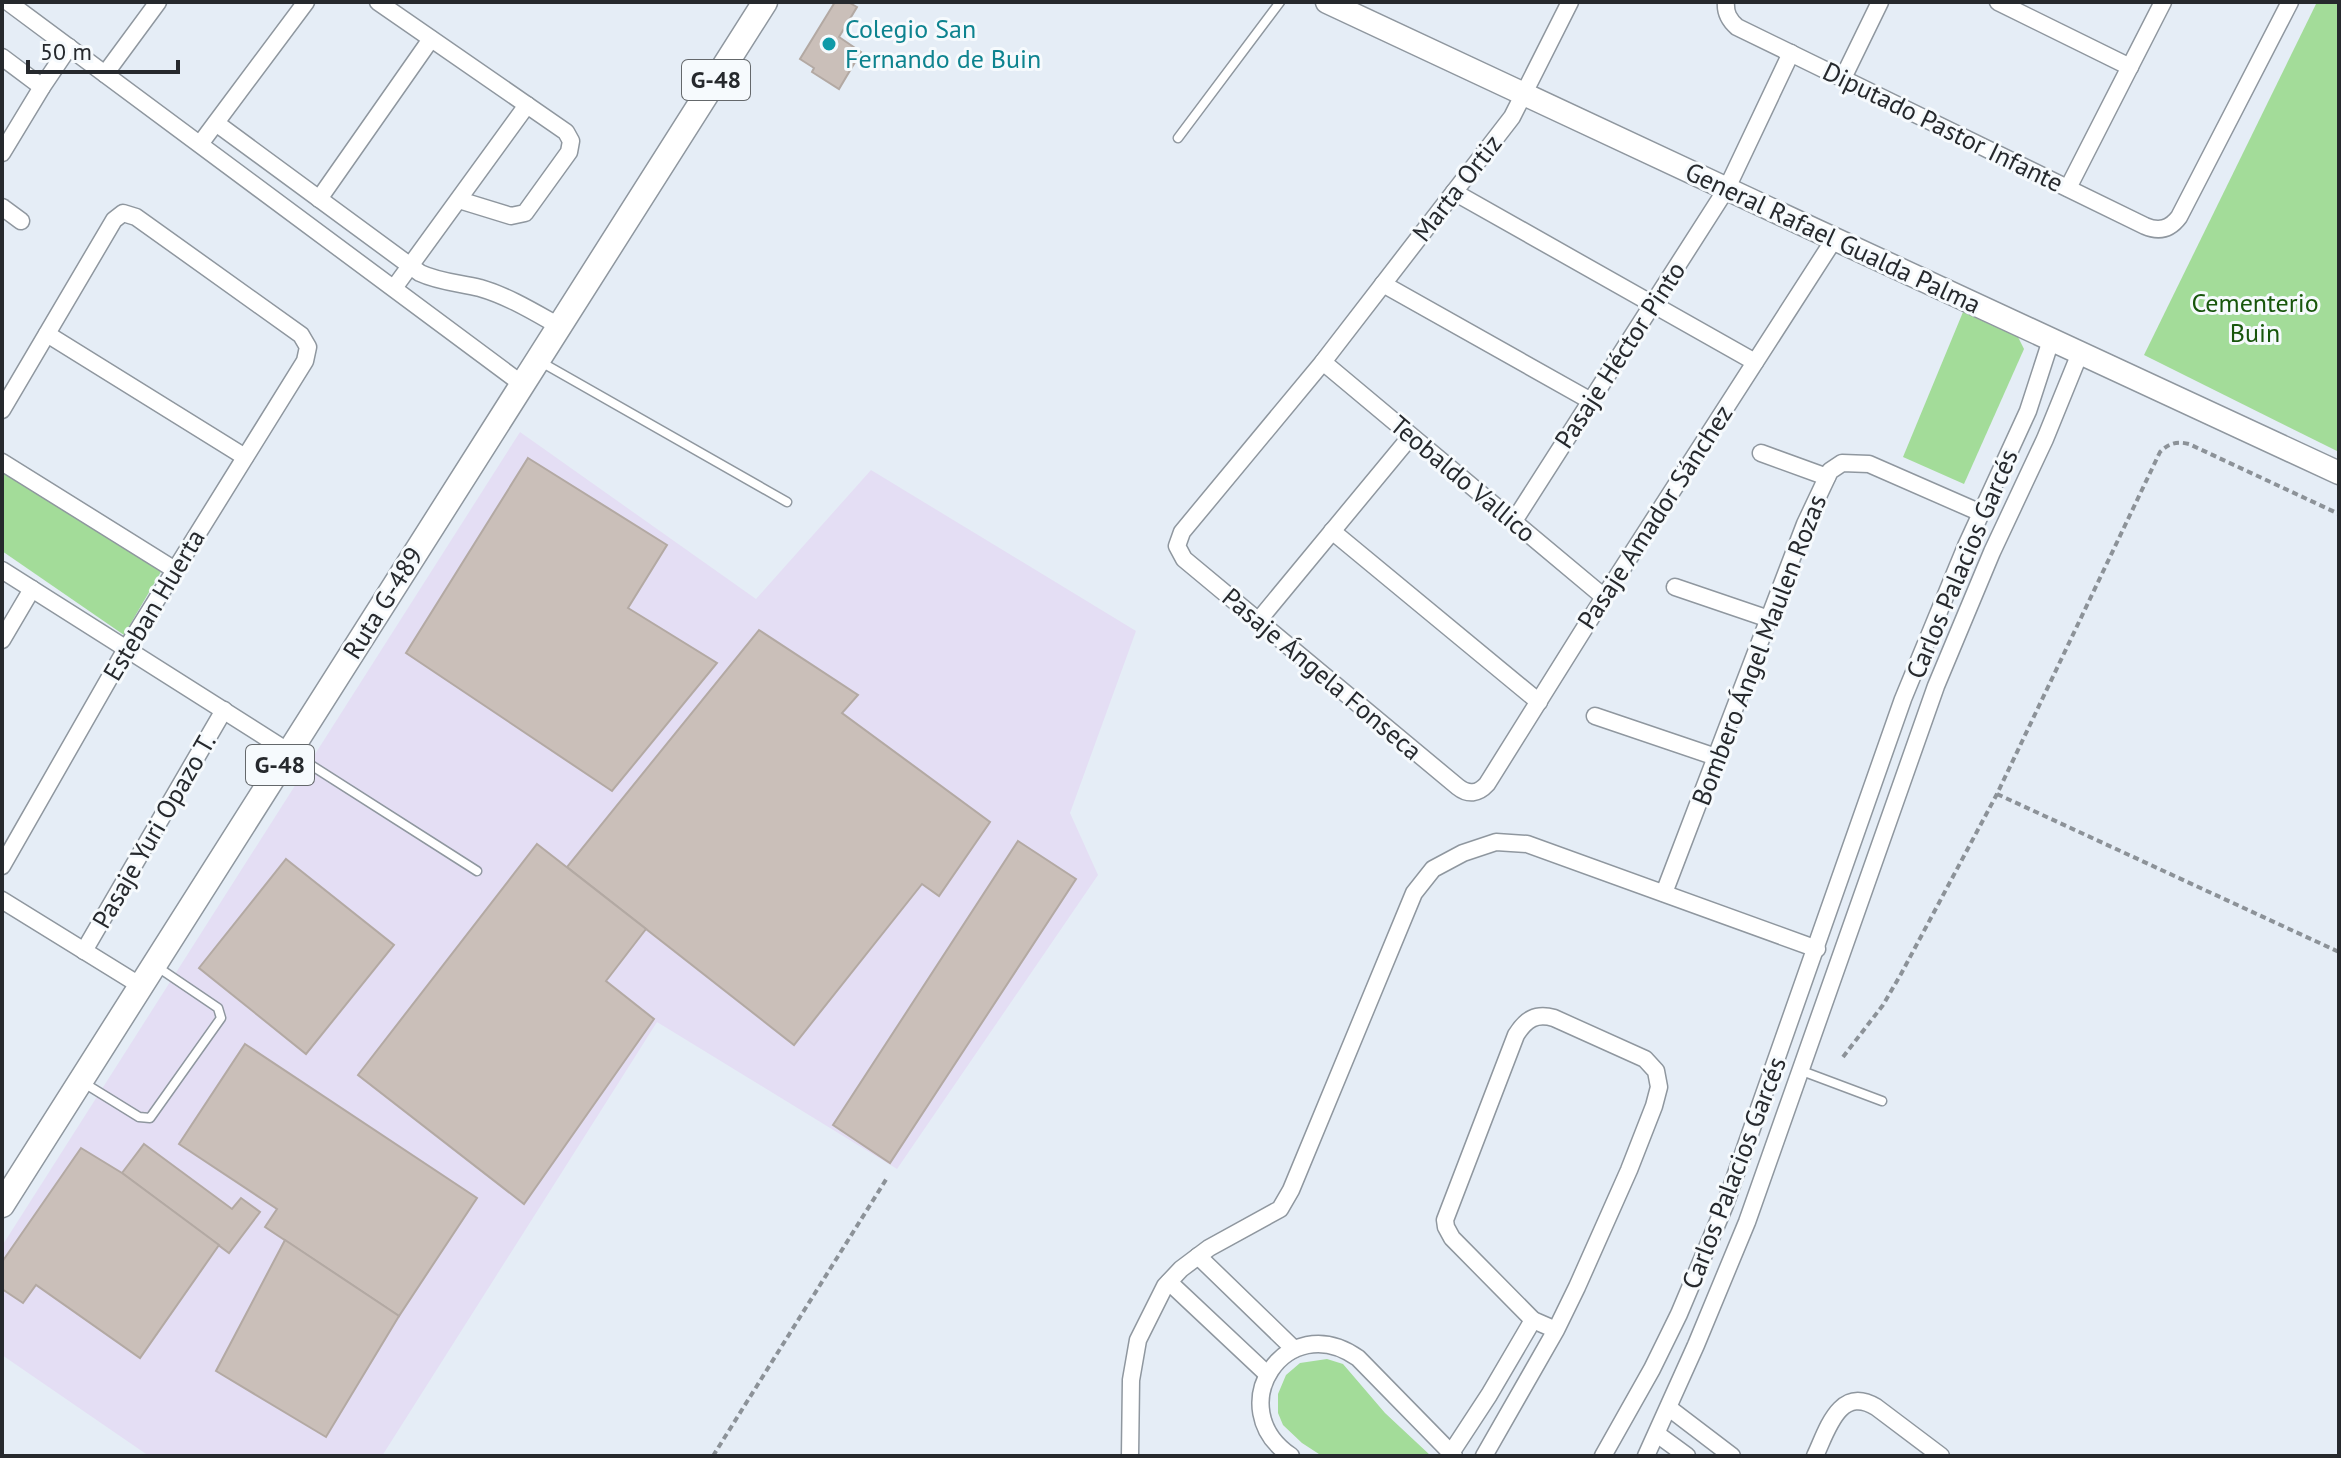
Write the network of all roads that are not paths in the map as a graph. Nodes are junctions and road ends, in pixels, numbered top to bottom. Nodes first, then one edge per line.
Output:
1 (158, 2) edge
2 (306, 2) edge
3 (378, 2) edge
4 (1280, 2) edge
5 (1327, 2) edge
6 (1570, 2) edge
7 (1880, 2) edge
8 (1998, 2) edge
9 (2163, 2) edge
10 (2290, 2) edge
11 (12, 3) edge
12 (763, 3) edge
13 (1726, 8) edge
14 (431, 39) junction
15 (69, 47) junction
16 (1791, 53) junction
17 (2, 57) edge
18 (2130, 67) junction
19 (105, 74) junction
20 (1843, 78) junction
21 (42, 87) junction
22 (1524, 96) junction
23 (527, 105) junction
24 (216, 123) junction
25 (1178, 138) dead end
26 (200, 144) junction
27 (2, 153) edge
28 (1727, 188) junction
29 (2068, 188) junction
30 (1454, 192) junction
31 (319, 199) junction
32 (459, 200) junction
33 (2, 207) edge
34 (21, 221) dead end
35 (1835, 238) junction
36 (410, 266) junction
37 (1383, 284) junction
38 (394, 288) junction
39 (1653, 304) junction
40 (559, 326) junction
41 (47, 334) junction
42 (2051, 340) junction
43 (2080, 353) junction
44 (538, 360) junction
45 (1323, 362) junction
46 (1755, 362) junction
47 (522, 384) junction
48 (1591, 401) junction
49 (2, 410) edge
50 (1411, 436) junction
51 (1761, 453) dead end
52 (245, 457) junction
53 (2, 462) edge
54 (2339, 473) edge
55 (1827, 477) junction
56 (787, 502) dead end
57 (1981, 513) junction
58 (1514, 521) junction
59 (1332, 531) junction
60 (1177, 546) joint
61 (2, 570) edge
62 (175, 570) junction
63 (1675, 587) dead end
64 (32, 589) junction
65 (1604, 597) junction
66 (1769, 619) junction
67 (1258, 621) junction
68 (2, 640) edge
69 (126, 649) junction
70 (1539, 702) junction
71 (224, 710) junction
72 (1595, 716) dead end
73 (289, 752) junction
74 (1716, 757) junction
75 (1473, 793) joint
76 (2, 866) edge
77 (477, 871) dead end
78 (1841, 880) junction
79 (1865, 889) junction
80 (1664, 893) junction
81 (2, 900) edge
82 (1817, 949) junction
83 (84, 951) junction
84 (154, 965) junction
85 (141, 986) junction
86 (1802, 1071) junction
87 (80, 1081) junction
88 (1882, 1101) dead end
89 (2, 1205) edge
90 (1198, 1256) junction
91 (1169, 1282) junction
92 (1533, 1320) junction
93 (1556, 1330) junction
94 (1294, 1349) junction
95 (1267, 1374) junction
96 (1669, 1408) junction
97 (1657, 1434) junction
98 (1452, 1455) edge
99 (1130, 1456) edge
100 (1291, 1456) edge
101 (1484, 1456) edge
102 (1603, 1456) edge
103 (1646, 1456) edge
104 (1687, 1456) edge
105 (1732, 1456) edge
106 (1815, 1456) edge
107 (1941, 1456) edge

1 - 19 street
2 - 24 street
3 - 14 street
4 - 25 lane
5 - 22 main road, General Rafael Gualda Palma
6 - 22 street, Marta Ortiz
7 - 20 street
8 - 18 street
9 - 18 street
10 - 29 street, Diputado Pastor Infante
11 - 15 street
12 - 40 main road, Ruta G-489 / G-48
13 - 16 street, Diputado Pastor Infante
14 - 23 street
14 - 31 street
15 - 19 street
15 - 21 street
16 - 20 street, Diputado Pastor Infante
16 - 28 street, Pasaje Héctor Pinto
17 - 21 street
18 - 29 street
19 - 26 street
20 - 29 street, Diputado Pastor Infante
21 - 27 street
22 - 28 main road, General Rafael Gualda Palma
22 - 30 street, Marta Ortiz
23 - 32 street
23 - 32 street
24 - 26 street
24 - 31 street
26 - 38 street
28 - 35 main road, General Rafael Gualda Palma
28 - 39 street, Pasaje Héctor Pinto
30 - 37 street, Marta Ortiz
30 - 39 street
31 - 36 street
32 - 36 street
33 - 34 street
35 - 42 main road, General Rafael Gualda Palma
35 - 46 street, Pasaje Amador Sánchez
36 - 38 street
36 - 40 street
37 - 45 street, Marta Ortiz
37 - 48 street
38 - 47 street
39 - 46 street
39 - 48 street, Pasaje Héctor Pinto
40 - 44 main road, Ruta G-489 / G-48
41 - 49 street
41 - 52 street
41 - 52 street, Esteban Huerta
42 - 43 main road, General Rafael Gualda Palma
42 - 57 street, Carlos Palacios Garcés
43 - 54 main road, General Rafael Gualda Palma
43 - 79 street, Carlos Palacios Garcés
44 - 47 main road, Ruta G-489 / G-48
44 - 56 lane
45 - 50 street, Teobaldo Vallico
45 - 60 street, Marta Ortiz
46 - 65 street, Pasaje Amador Sánchez
47 - 73 main road, Ruta G-489 / G-48
48 - 58 street, Pasaje Héctor Pinto
50 - 58 street, Teobaldo Vallico
50 - 59 street
51 - 55 street
52 - 62 street, Esteban Huerta
53 - 62 street
55 - 57 street, Bombero Ángel Maulen Rozas
55 - 66 street, Bombero Ángel Maulen Rozas
57 - 78 street, Carlos Palacios Garcés
58 - 65 street, Teobaldo Vallico
59 - 67 street
59 - 70 street
60 - 67 street, Pasaje Ángela Fonseca
61 - 64 street
62 - 69 street, Esteban Huerta
63 - 66 street
64 - 68 street
64 - 69 street
65 - 70 street, Pasaje Amador Sánchez
66 - 74 street, Bombero Ángel Maulen Rozas
67 - 75 street, Pasaje Ángela Fonseca
69 - 71 street
69 - 76 street, Esteban Huerta
70 - 75 street, Pasaje Amador Sánchez
71 - 73 street
71 - 83 street, Pasaje Yuri Opazo T.
72 - 74 street
73 - 77 lane
73 - 84 main road, Ruta G-489 / G-48
74 - 80 street, Bombero Ángel Maulen Rozas
78 - 79 street
78 - 82 street, Carlos Palacios Garcés
79 - 86 street, Carlos Palacios Garcés
80 - 82 street
80 - 90 street
81 - 83 street
82 - 102 street, Carlos Palacios Garcés
83 - 85 street
84 - 85 main road, Ruta G-489 / G-48
84 - 87 lane
85 - 87 main road, Ruta G-489 / G-48
86 - 88 lane
86 - 96 street, Carlos Palacios Garcés
87 - 89 main road, Ruta G-489 / G-48
90 - 91 street
90 - 94 street
91 - 95 street
91 - 99 street
92 - 93 street
92 - 93 street
92 - 98 street
93 - 101 street
94 - 95 street
94 - 98 street
95 - 100 street
96 - 97 street, Carlos Palacios Garcés
96 - 105 street
97 - 103 street, Carlos Palacios Garcés
97 - 104 street
106 - 107 street

